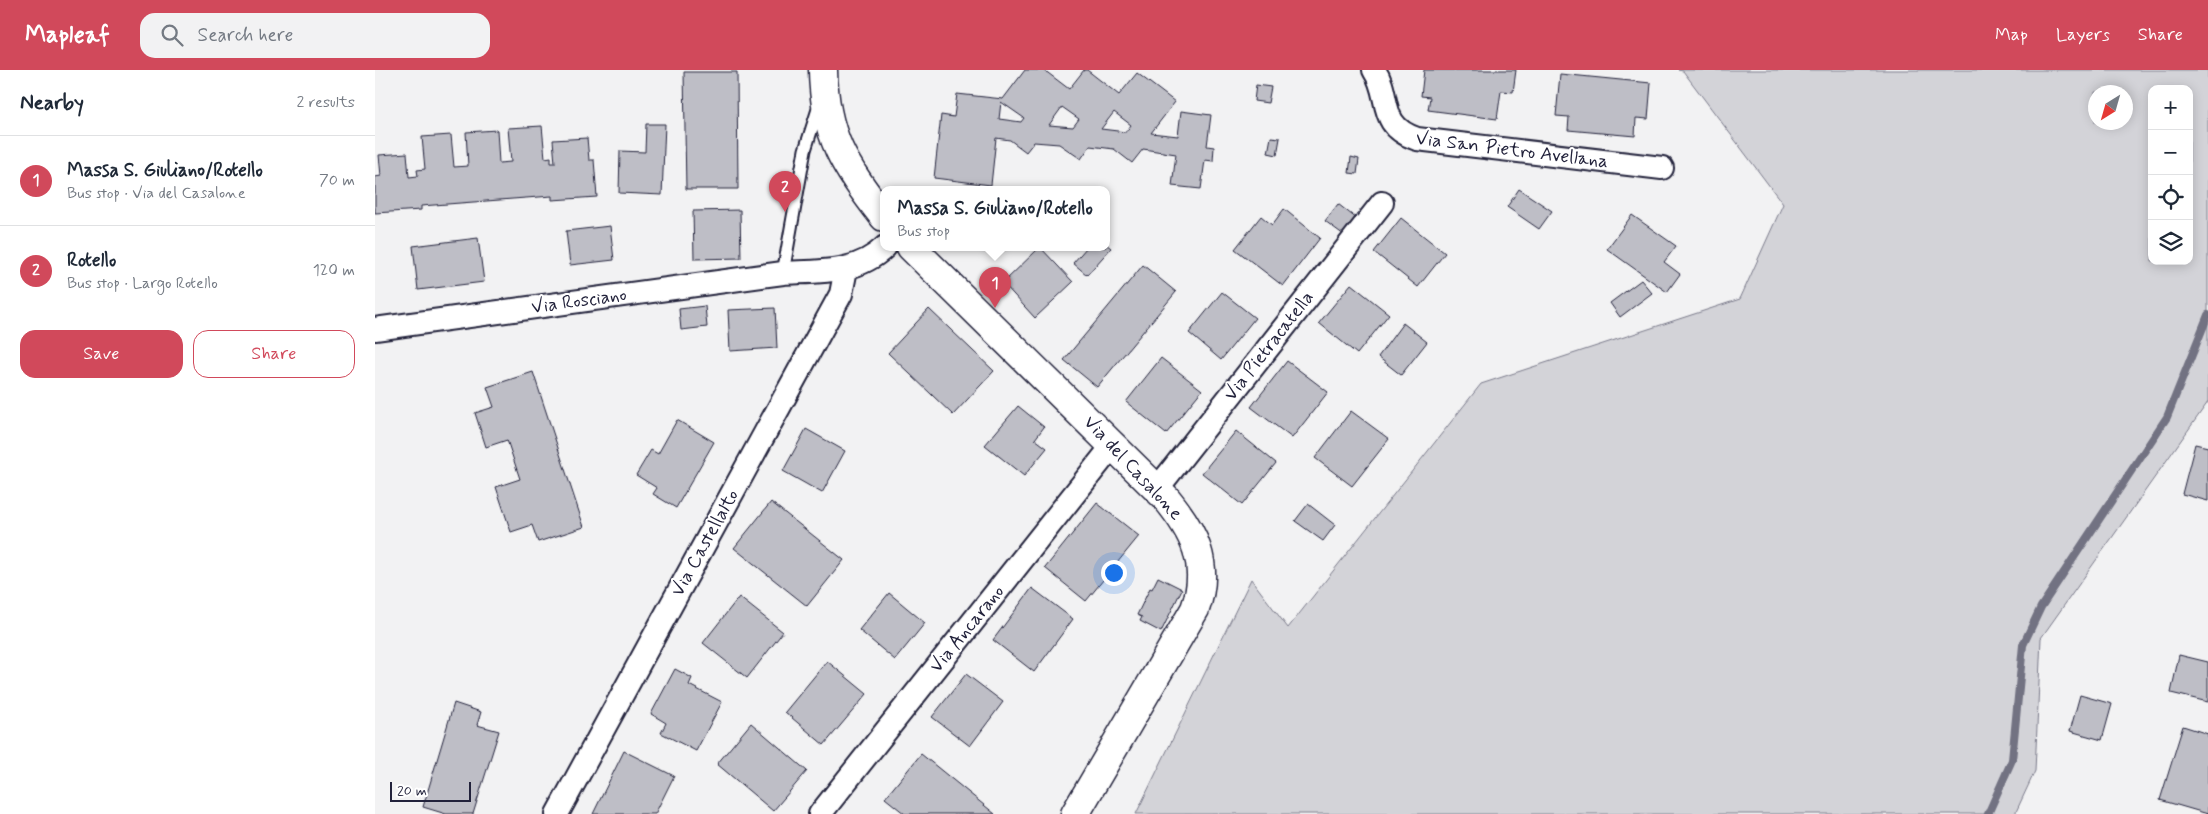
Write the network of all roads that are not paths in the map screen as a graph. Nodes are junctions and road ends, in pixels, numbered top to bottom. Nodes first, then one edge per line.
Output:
1 (1374, 70) edge
2 (823, 80) edge
3 (1662, 168) dead end
4 (1382, 203) dead end
5 (880, 212) edge
6 (881, 251) edge
7 (915, 251) edge
8 (846, 269) junction
9 (783, 273) junction
10 (375, 329) edge
11 (1114, 444) junction
12 (1157, 488) junction
13 (557, 814) edge
14 (820, 814) edge
15 (1075, 814) edge

1 - 3 street, Via San Pietro Avellana
2 - 5 street
2 - 9 lane
4 - 12 street, Via Pietracatella
6 - 8 street, Via Rosciano
7 - 11 street, Via del Casalone
8 - 9 street, Via Rosciano
8 - 13 street, Via Castellalto
9 - 10 street, Via Rosciano
11 - 12 street, Via del Casalone
11 - 14 street, Via Ancarano
12 - 15 street, Via del Casalone

